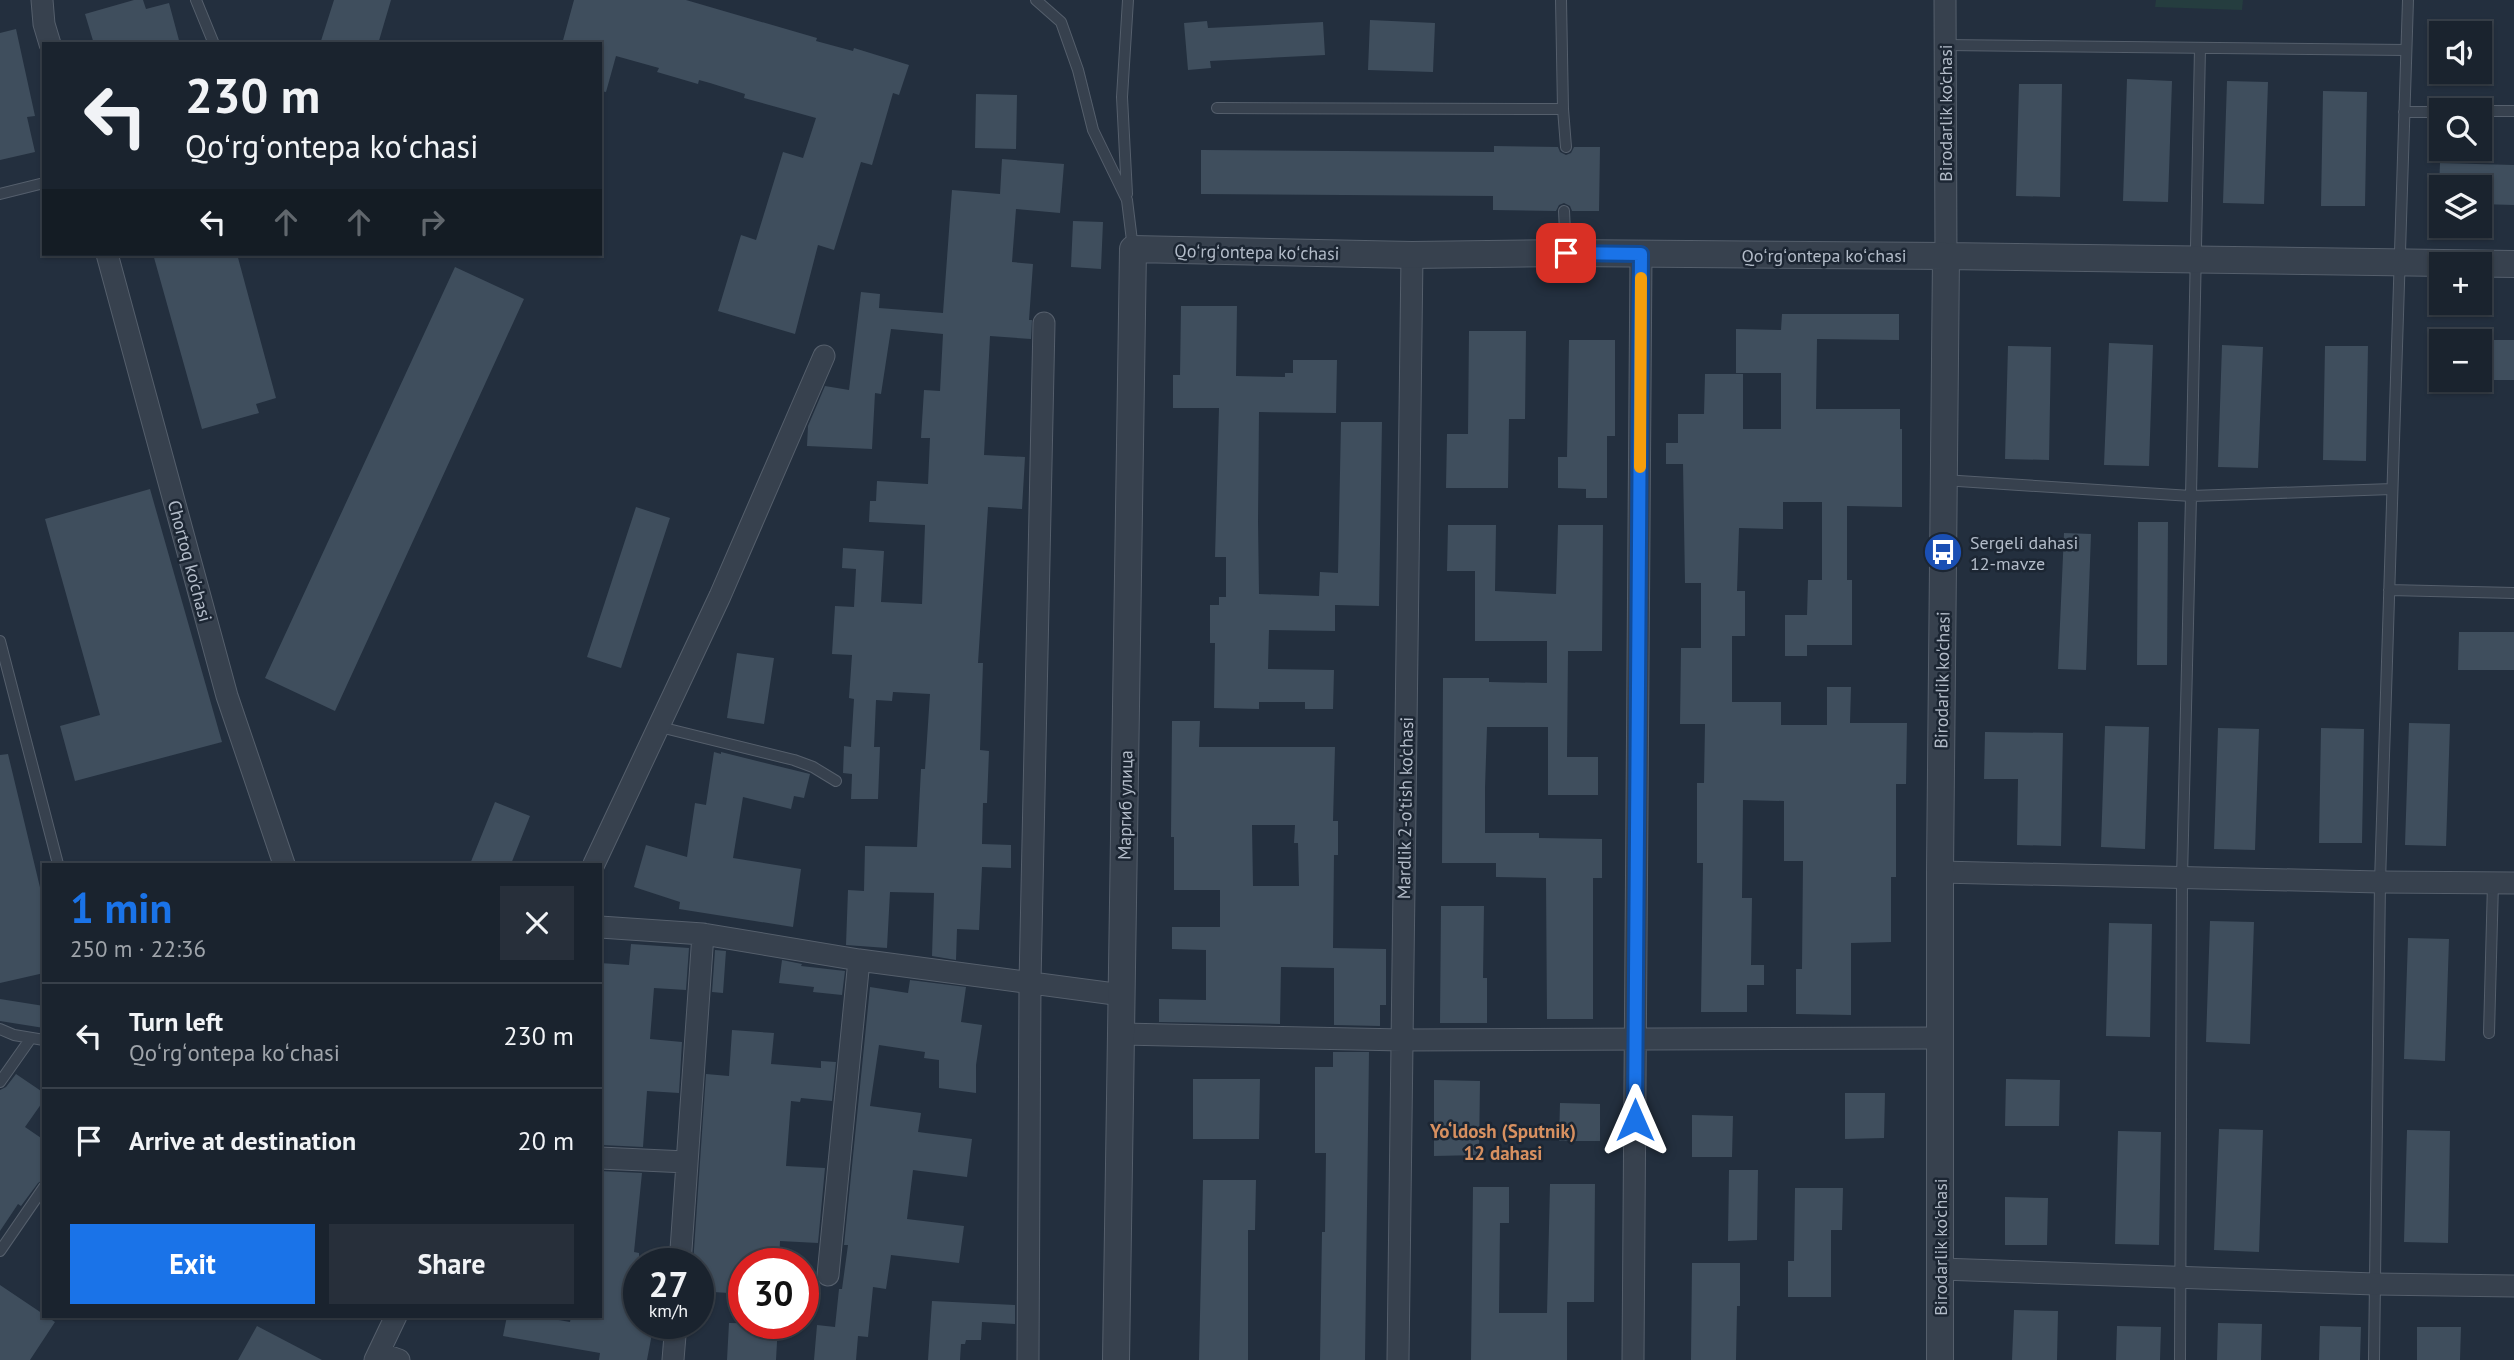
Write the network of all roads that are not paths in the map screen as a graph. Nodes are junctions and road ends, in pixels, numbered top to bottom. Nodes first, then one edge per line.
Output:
1 (42, 0) edge
2 (196, 0) edge
3 (1036, 0) edge
4 (1128, 0) edge
5 (1561, 0) edge
6 (1945, 0) edge
7 (2408, 0) edge
8 (49, 42) edge
9 (213, 42) edge
10 (1945, 45) junction
11 (2200, 48) junction
12 (2406, 50) junction
13 (1217, 108) dead end
14 (1563, 109) junction
15 (2492, 111) edge
16 (2514, 111) edge
17 (2404, 112) junction
18 (2429, 112) edge
19 (1566, 147) dead end
20 (42, 184) edge
21 (0, 194) edge
22 (1127, 200) junction
23 (1564, 211) dead end
24 (1133, 249) junction
25 (1566, 253) junction
26 (1641, 254) junction
27 (1412, 255) junction
28 (108, 256) edge
29 (1946, 256) junction
30 (2195, 260) junction
31 (2399, 264) junction
32 (2514, 264) edge
33 (1044, 323) dead end
34 (824, 356) dead end
35 (1943, 480) junction
36 (2392, 489) junction
37 (2191, 496) junction
38 (2389, 590) junction
39 (2514, 593) edge
40 (0, 640) edge
41 (660, 727) junction
42 (836, 781) dead end
43 (58, 863) edge
44 (284, 863) edge
45 (594, 863) edge
46 (1940, 872) junction
47 (2182, 878) junction
48 (2380, 882) junction
49 (2503, 883) edge
50 (602, 927) edge
51 (703, 934) junction
52 (859, 960) junction
53 (1030, 983) junction
54 (1122, 995) junction
55 (0, 1029) edge
56 (2488, 1033) dead end
57 (1122, 1034) junction
58 (30, 1038) junction
59 (1940, 1038) junction
60 (42, 1040) edge
61 (1403, 1040) junction
62 (1636, 1041) junction
63 (0, 1082) edge
64 (602, 1158) edge
65 (686, 1162) junction
66 (42, 1190) edge
67 (681, 1248) edge
68 (0, 1251) edge
69 (1941, 1269) junction
70 (828, 1275) dead end
71 (2375, 1284) junction
72 (2514, 1286) edge
73 (395, 1318) edge
74 (675, 1339) edge
75 (384, 1358) edge
76 (673, 1360) edge
77 (1028, 1360) edge
78 (1116, 1360) edge
79 (1398, 1360) edge
80 (1633, 1360) edge
81 (1940, 1360) edge
82 (2180, 1360) edge
83 (2374, 1360) edge

1 - 8 street
2 - 9 lane
3 - 22 lane
4 - 22 lane
5 - 14 lane
6 - 10 street, Birodarlik ko'chasi
7 - 12 lane
10 - 11 lane
10 - 29 street, Birodarlik ko'chasi
11 - 12 lane
11 - 30 lane
12 - 17 lane
13 - 14 lane
14 - 19 lane
15 - 16 lane
17 - 18 lane
17 - 31 lane
20 - 21 lane
22 - 24 lane
23 - 25 lane
24 - 27 street, Qoʻrgʻontepa koʻchasi
24 - 54 street, Маргиб улица
25 - 26 street, Qoʻrgʻontepa koʻchasi
25 - 27 street, Qoʻrgʻontepa koʻchasi
26 - 29 street, Qoʻrgʻontepa koʻchasi
26 - 62 street
27 - 61 street, Mardlik 2-o'tish ko'chasi
28 - 44 street, Chortoq ko'chasi
29 - 30 street, Qoʻrgʻontepa koʻchasi
29 - 35 street, Birodarlik ko'chasi
30 - 31 street, Qoʻrgʻontepa koʻchasi
30 - 37 lane
31 - 32 street, Qoʻrgʻontepa koʻchasi
31 - 36 lane
33 - 53 street
34 - 41 street
35 - 37 lane
35 - 46 street, Birodarlik ko'chasi
36 - 37 lane
36 - 38 lane
37 - 47 lane
38 - 39 lane
38 - 48 lane
40 - 43 lane
41 - 42 lane
41 - 45 street
46 - 47 street
46 - 59 street, Birodarlik ko'chasi
47 - 48 street
47 - 82 lane
48 - 49 street
48 - 71 lane
49 - 56 lane
50 - 51 street
51 - 52 street
51 - 65 street
52 - 53 street
52 - 70 street
53 - 54 street
53 - 77 street
54 - 57 street, Маргиб улица
55 - 58 lane
57 - 61 street
57 - 78 street, Маргиб улица
58 - 60 lane
58 - 63 lane
59 - 62 street
59 - 69 street, Birodarlik ko'chasi
61 - 62 street
61 - 79 street, Mardlik 2-o'tish ko'chasi
62 - 80 street
64 - 65 street
65 - 67 street
66 - 68 lane
69 - 71 street
69 - 81 street, Birodarlik ko'chasi
71 - 72 street
71 - 83 lane
73 - 75 street
74 - 76 street

